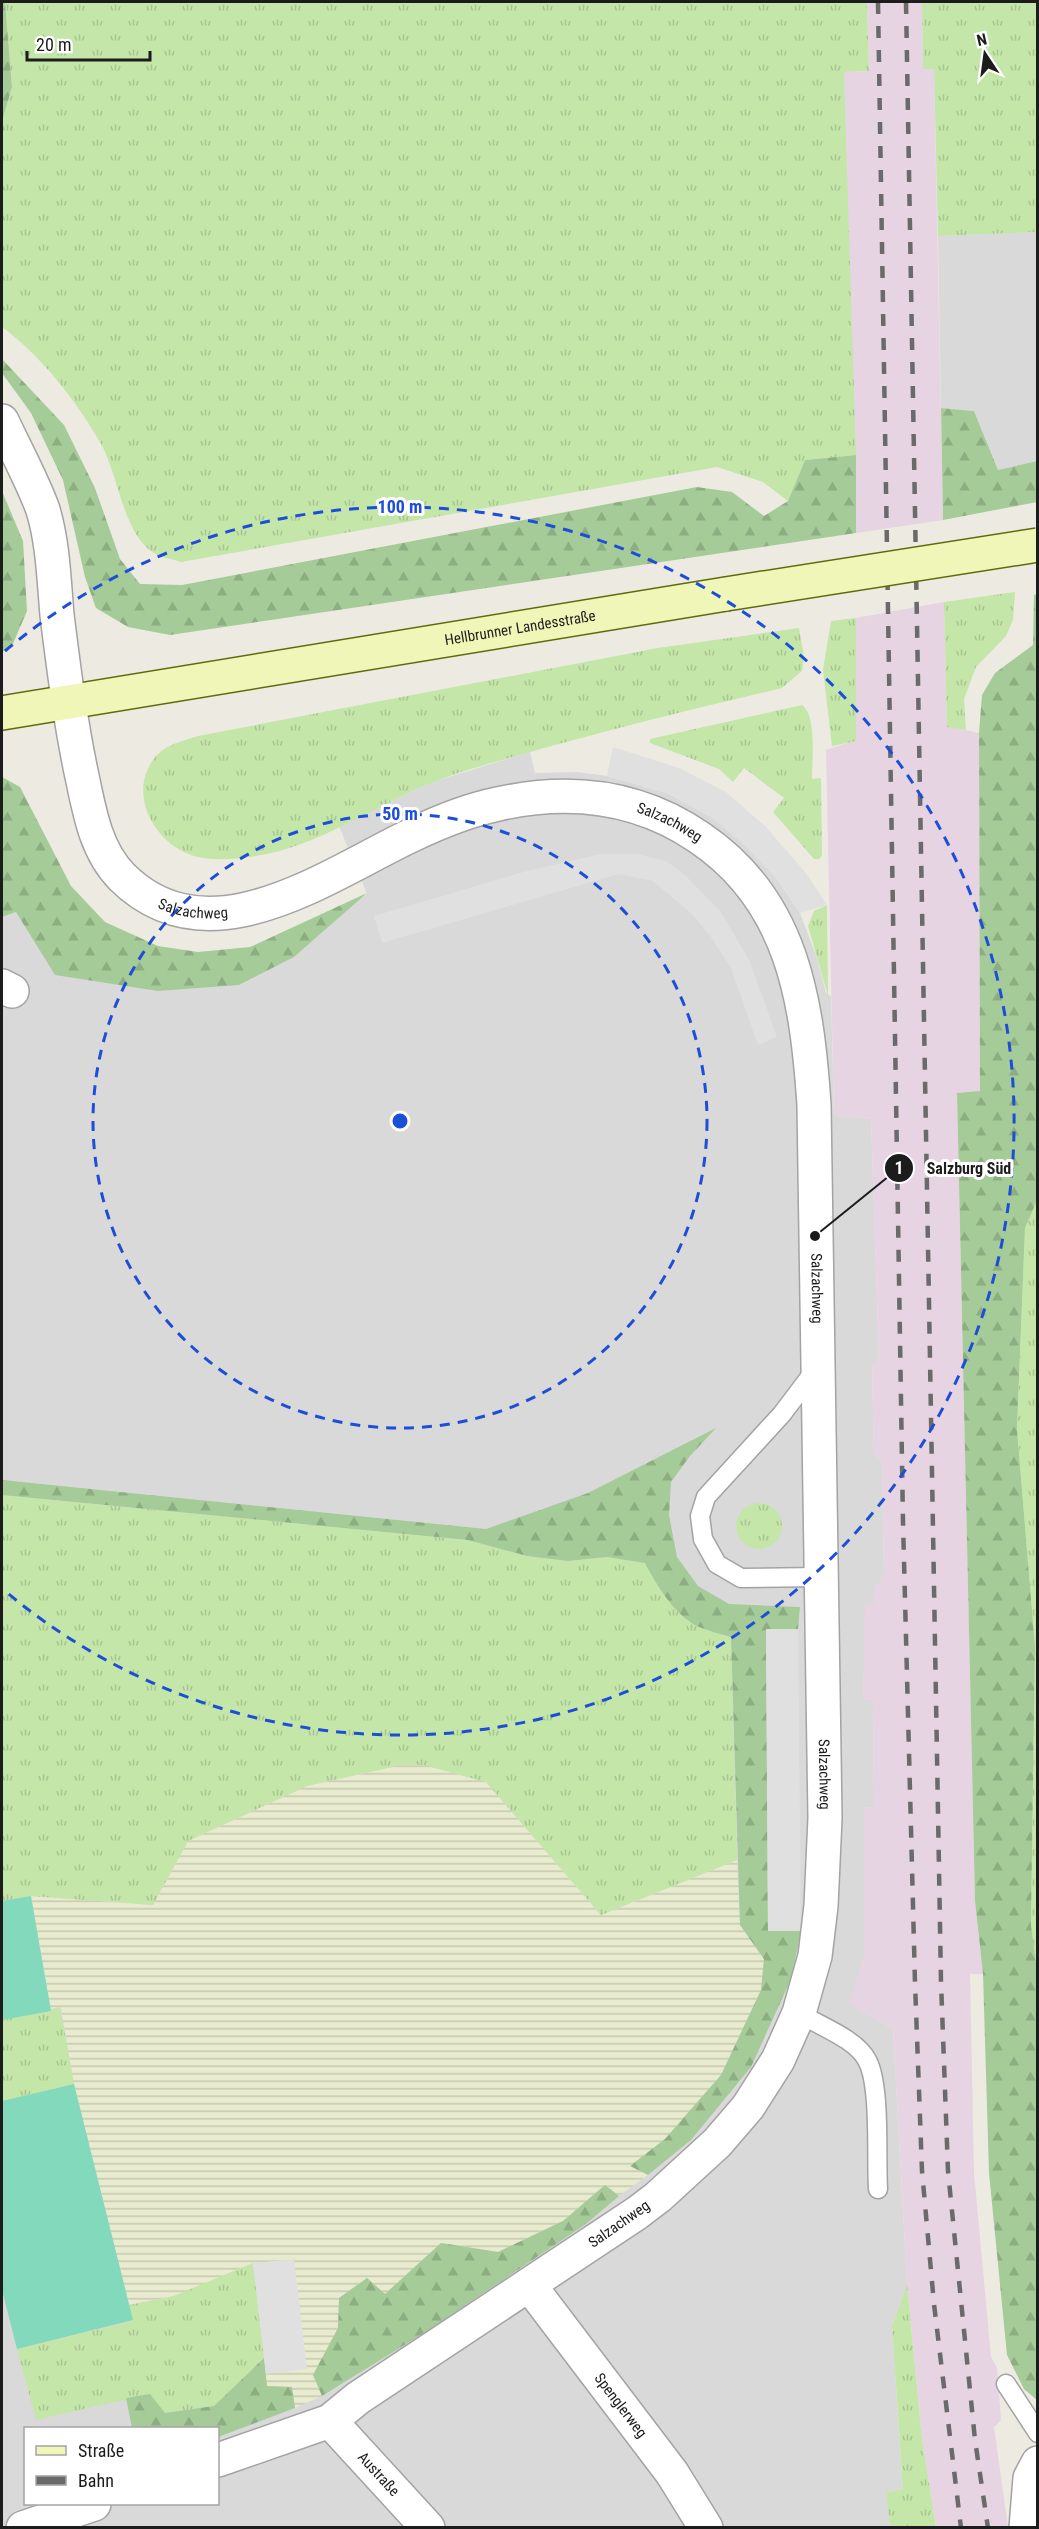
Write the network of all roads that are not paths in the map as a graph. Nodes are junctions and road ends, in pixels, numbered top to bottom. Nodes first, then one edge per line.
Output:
1 (2, 421) edge
2 (1038, 545) edge
3 (68, 704) junction
4 (2, 713) edge
5 (817, 1368) junction
6 (821, 1577) junction
7 (799, 2013) junction
8 (878, 2189) dead end
9 (530, 2286) junction
10 (1006, 2384) dead end
11 (330, 2421) junction
12 (1038, 2433) edge
13 (219, 2460) edge
14 (1038, 2463) edge
15 (91, 2505) edge
16 (23, 2528) edge
17 (428, 2528) edge
18 (706, 2528) edge
19 (1026, 2528) edge

1 - 3 street, Salzachweg
2 - 3 main road, Hellbrunner Landesstraße, bridge
3 - 4 main road, Hellbrunner Landesstraße
3 - 5 street, Salzachweg
5 - 6 street, Salzachweg
5 - 6 lane
6 - 7 street, Salzachweg
7 - 8 lane
7 - 9 street, Salzachweg
9 - 11 street, Salzachweg
9 - 18 street, Spenglerweg
10 - 12 lane
11 - 13 street, Salzachweg
11 - 17 street, Austraße
14 - 19 street
15 - 16 street

